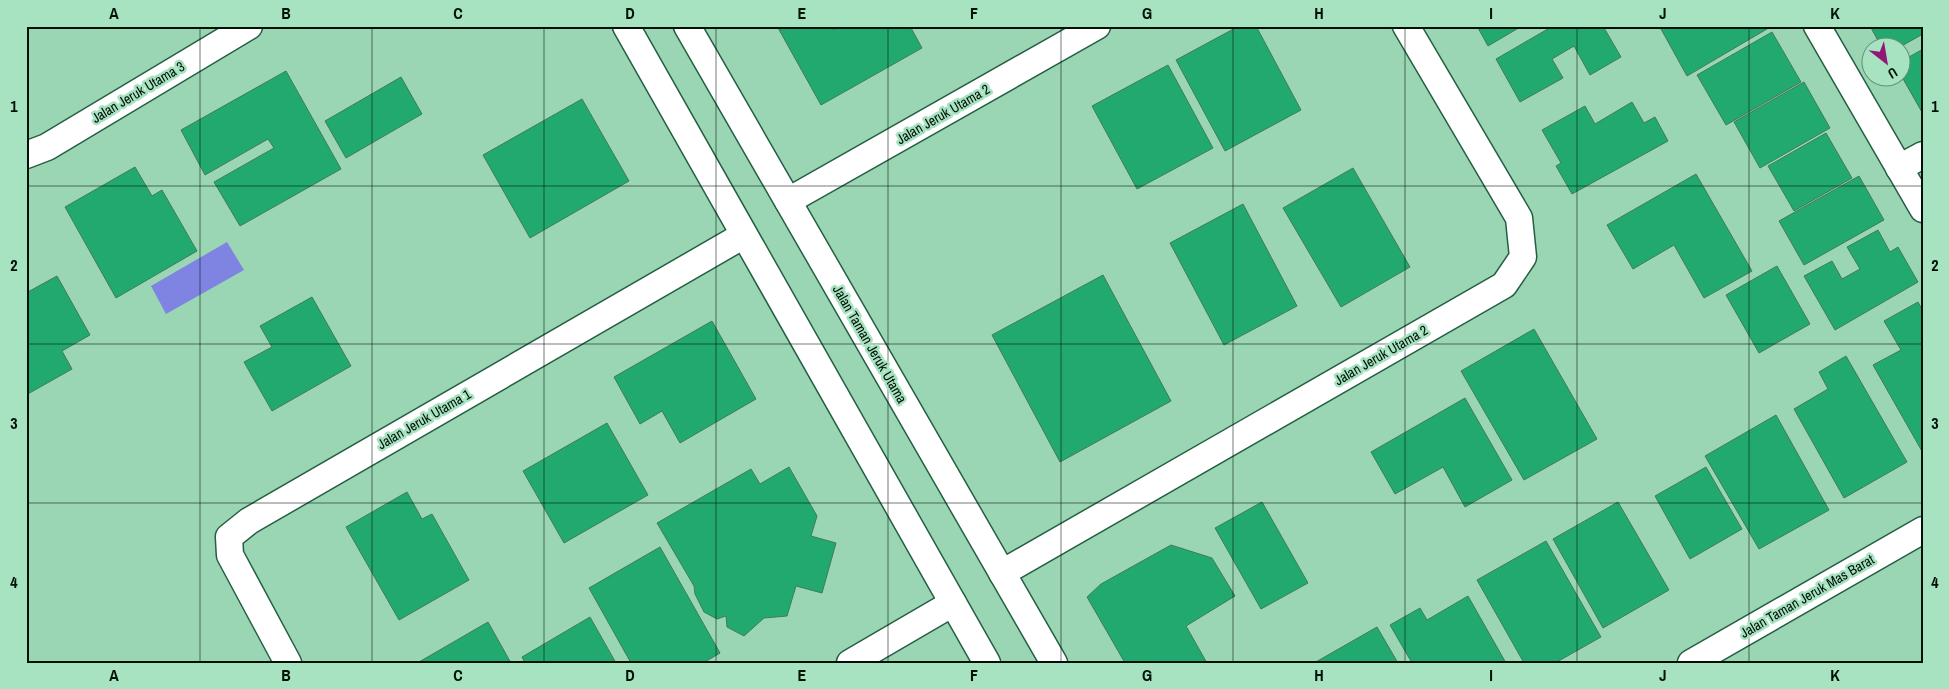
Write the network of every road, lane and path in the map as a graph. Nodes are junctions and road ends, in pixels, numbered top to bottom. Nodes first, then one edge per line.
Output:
1 (249, 26) edge
2 (626, 26) edge
3 (686, 26) edge
4 (1097, 26) edge
5 (1406, 26) edge
6 (1817, 26) edge
7 (1923, 155) edge
8 (26, 156) edge
9 (1899, 168) junction
10 (788, 201) junction
11 (1923, 209) edge
12 (744, 235) junction
13 (1923, 530) edge
14 (1002, 573) junction
15 (953, 603) junction
16 (288, 663) edge
17 (850, 663) edge
18 (987, 663) edge
19 (1054, 663) edge
20 (1690, 663) edge

1 - 8 street, Jalan Jeruk Utama 3
2 - 12 street
3 - 10 street, Jalan Taman Jeruk Utama
4 - 10 street, Jalan Jeruk Utama 2
5 - 14 street, Jalan Jeruk Utama 2
6 - 9 street
7 - 9 street
9 - 11 street
10 - 14 street, Jalan Taman Jeruk Utama
12 - 15 street
12 - 16 street, Jalan Jeruk Utama 1
13 - 20 street, Jalan Taman Jeruk Mas Barat
14 - 19 street, Jalan Taman Jeruk Utama
15 - 17 street
15 - 18 street

